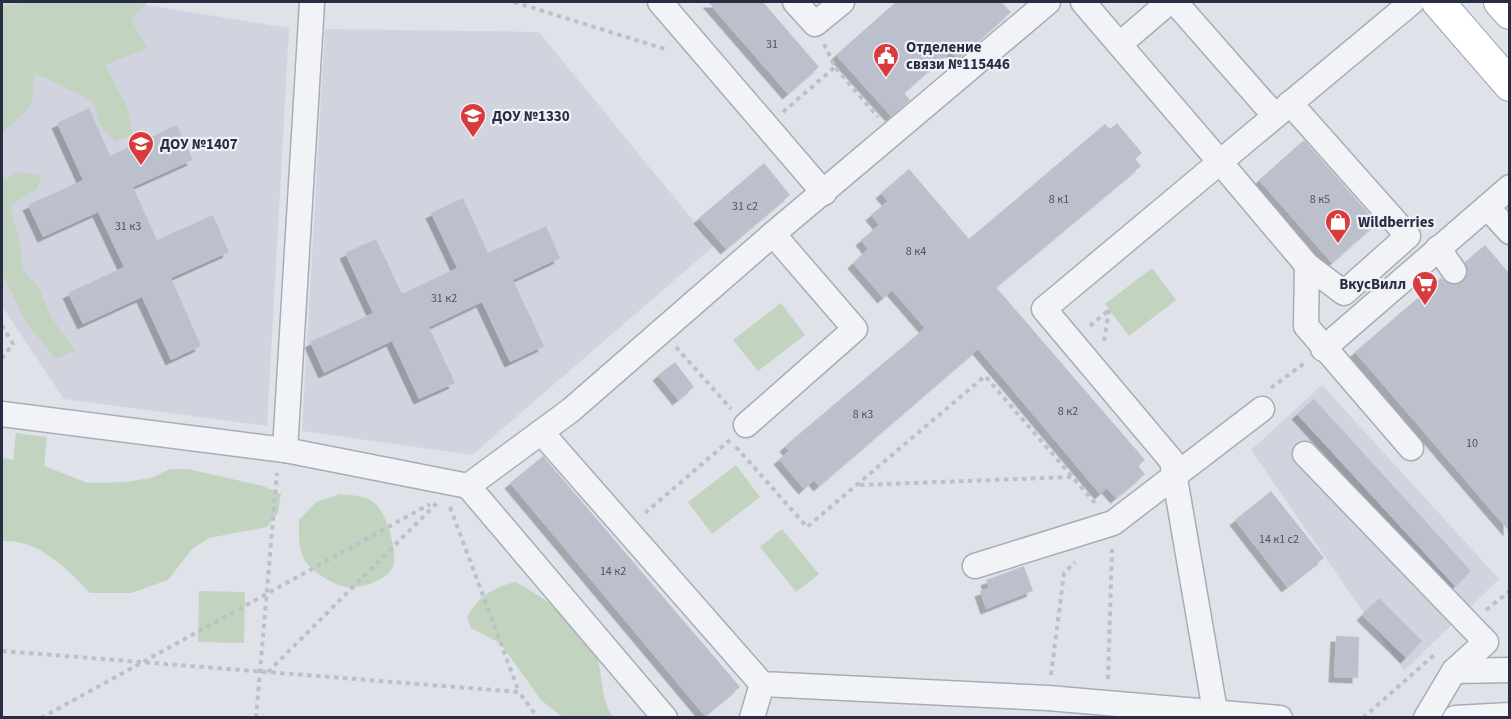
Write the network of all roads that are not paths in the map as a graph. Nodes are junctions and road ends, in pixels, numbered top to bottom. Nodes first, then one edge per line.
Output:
1 (312, 2) edge
2 (660, 2) edge
3 (795, 2) edge
4 (842, 2) edge
5 (1048, 2) edge
6 (1083, 2) edge
7 (1169, 2) edge
8 (1175, 2) edge
9 (1412, 2) edge
10 (1438, 2) edge
11 (1500, 2) edge
12 (1509, 13) edge
13 (1120, 44) junction
14 (1509, 85) edge
15 (1282, 110) junction
16 (1220, 162) junction
17 (1509, 187) edge
18 (824, 193) junction
19 (1487, 207) junction
20 (1509, 232) edge
21 (773, 234) junction
22 (1438, 248) junction
23 (1307, 265) junction
24 (1454, 271) dead end
25 (1323, 349) junction
26 (1263, 410) dead end
27 (2, 414) edge
28 (541, 432) junction
29 (738, 433) road end
30 (1411, 448) dead end
31 (282, 450) junction
32 (1305, 454) dead end
33 (1175, 477) junction
34 (457, 490) junction
35 (975, 566) dead end
36 (1509, 670) edge
37 (1454, 671) junction
38 (762, 684) junction
39 (1215, 711) junction
40 (1509, 715) edge
41 (665, 717) edge
42 (752, 717) edge
43 (1280, 717) edge
44 (1426, 717) edge
45 (1455, 717) edge

1 - 31 lane
2 - 18 lane
3 - 4 lane
5 - 18 lane
6 - 13 lane
7 - 13 lane
8 - 15 lane
9 - 15 lane
10 - 14 main road
11 - 12 main road
13 - 16 lane
15 - 16 lane
15 - 23 lane
16 - 23 lane
16 - 33 lane
17 - 19 lane
18 - 21 lane
19 - 20 lane
19 - 22 lane
21 - 28 lane
21 - 29 lane
22 - 24 lane
22 - 25 lane
23 - 25 lane
25 - 30 lane
26 - 33 lane
27 - 31 lane
28 - 34 lane
28 - 38 lane
31 - 34 lane
32 - 37 lane
33 - 35 lane
33 - 39 lane
34 - 41 lane
36 - 37 lane
37 - 44 lane
38 - 39 lane
38 - 42 lane
39 - 43 lane
40 - 45 lane

